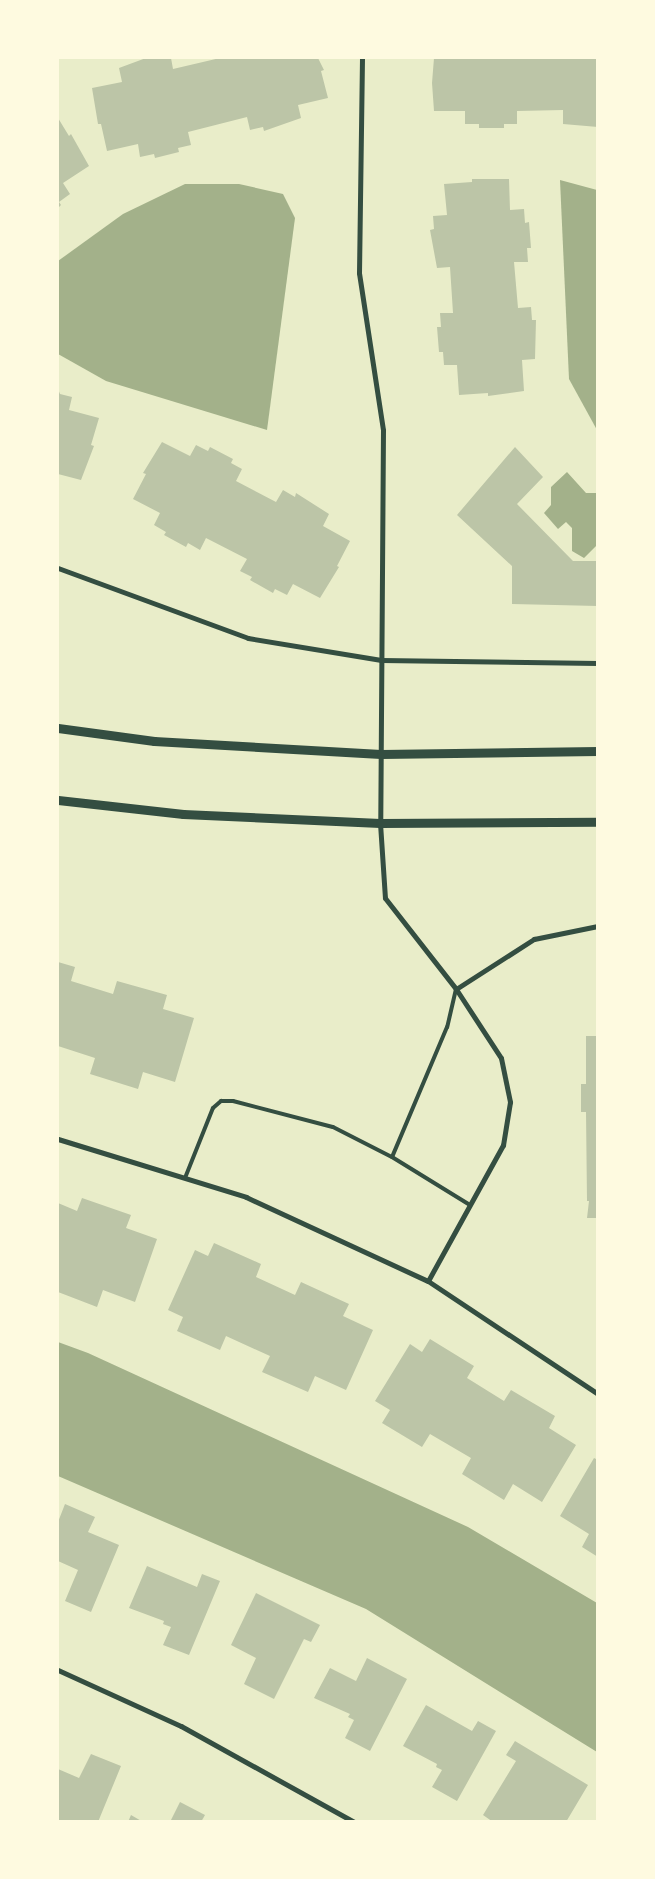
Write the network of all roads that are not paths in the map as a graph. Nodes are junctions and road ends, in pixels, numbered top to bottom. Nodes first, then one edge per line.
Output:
1 (362, 58) edge
2 (58, 568) edge
3 (381, 660) junction
4 (598, 663) edge
5 (58, 728) edge
6 (598, 751) edge
7 (381, 754) junction
8 (58, 800) edge
9 (598, 822) edge
10 (380, 823) junction
11 (598, 926) edge
12 (456, 989) junction
13 (58, 1139) edge
14 (392, 1157) junction
15 (185, 1178) junction
16 (470, 1205) junction
17 (428, 1281) junction
18 (598, 1394) edge
19 (58, 1670) edge
20 (354, 1822) edge

1 - 3 street
2 - 3 street
3 - 4 street
3 - 7 street
5 - 7 street
6 - 7 street
7 - 10 street
8 - 10 street
9 - 10 street
10 - 12 street
11 - 12 street
12 - 14 lane
12 - 16 street
13 - 15 street
14 - 15 lane
14 - 16 lane
15 - 17 street
16 - 17 street
17 - 18 street
19 - 20 street

